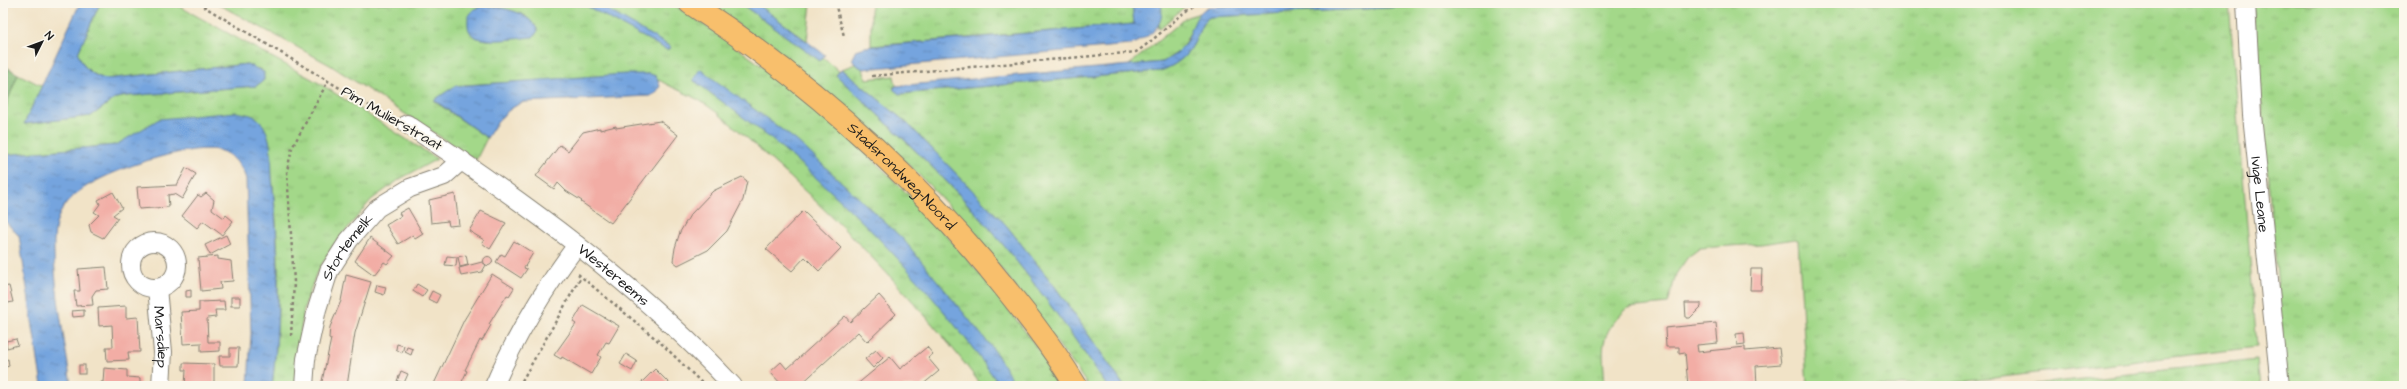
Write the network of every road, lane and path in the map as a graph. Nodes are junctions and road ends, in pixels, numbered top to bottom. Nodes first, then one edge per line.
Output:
1 (198, 3) edge
2 (690, 3) edge
3 (835, 3) edge
4 (1200, 3) edge
5 (2246, 3) edge
6 (844, 36) dead end
7 (872, 76) dead end
8 (328, 81) junction
9 (407, 124) joint
10 (462, 160) junction
11 (577, 245) junction
12 (564, 263) junction
13 (581, 277) junction
14 (157, 288) dead end
15 (291, 343) dead end
16 (161, 386) edge
17 (304, 386) edge
18 (494, 386) edge
19 (519, 386) edge
20 (705, 386) edge
21 (733, 386) edge
22 (1076, 386) edge
23 (2280, 386) edge

1 - 8 path, Pim Mulierstraat
2 - 22 main road, Stadsrondweg-Noord
3 - 6 path
4 - 7 path
5 - 23 street, Ivige Leane
8 - 9 path, Pim Mulierstraat
8 - 15 path
9 - 10 street, Pim Mulierstraat
10 - 11 street, Pim Mulierstraat
10 - 17 street, Stortemelk
11 - 12 street, Westereems
11 - 21 street, Westereems
12 - 13 path
12 - 18 street, Westereems
13 - 19 path
13 - 20 path
14 - 16 street, Marsdiep

